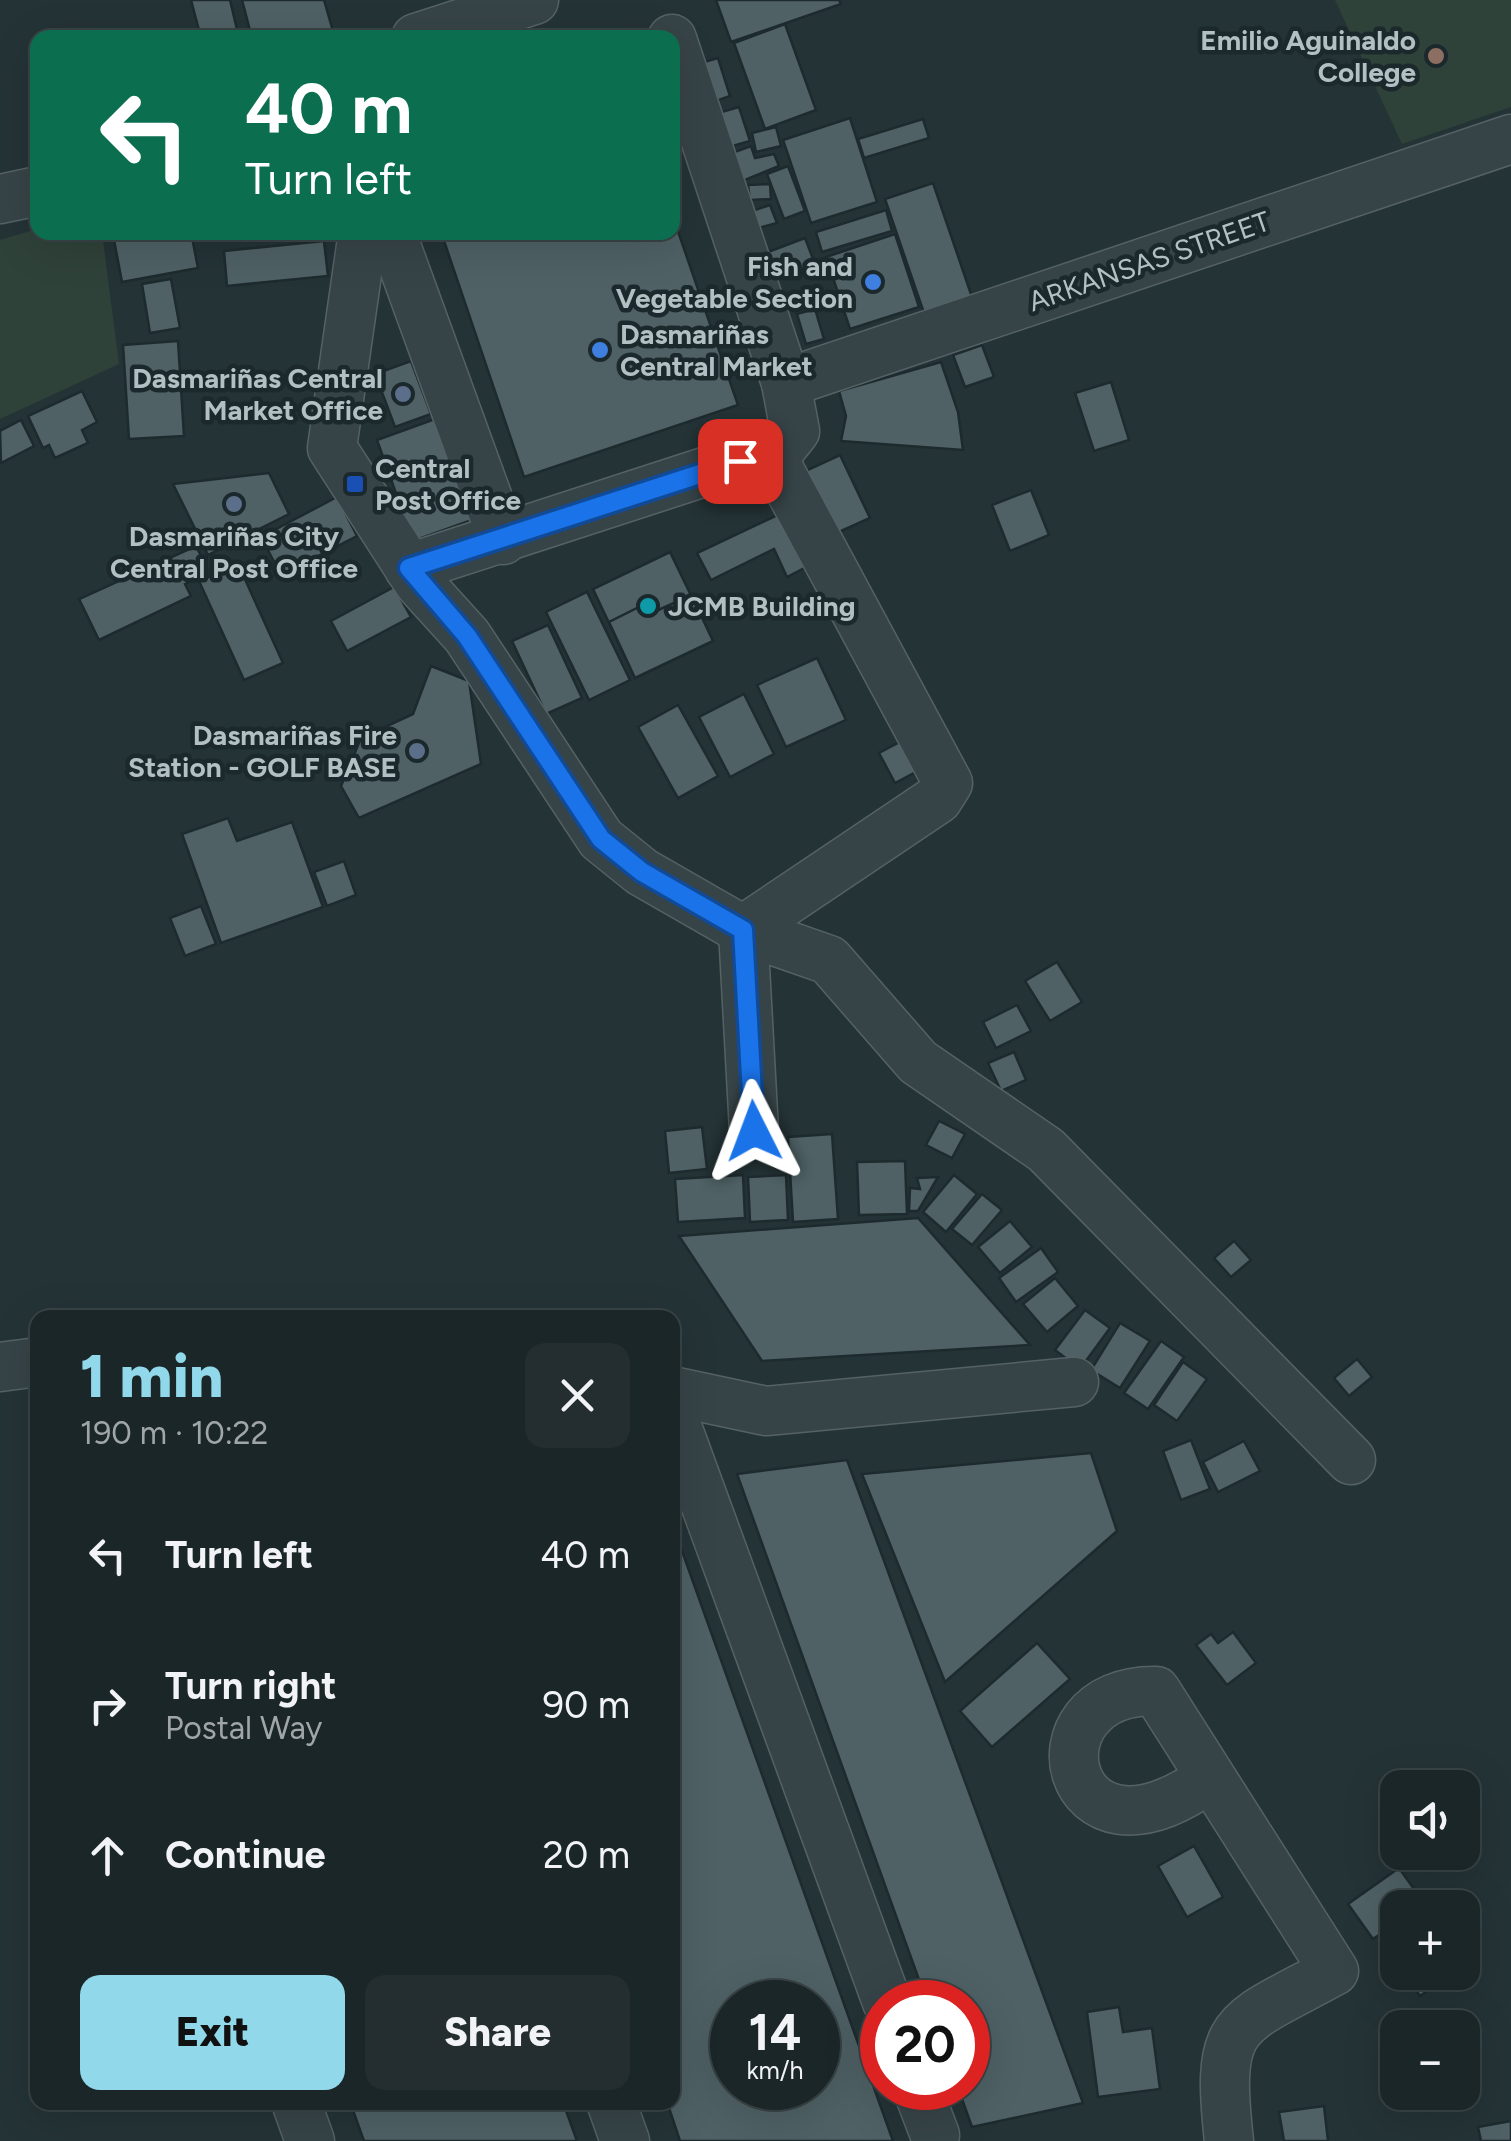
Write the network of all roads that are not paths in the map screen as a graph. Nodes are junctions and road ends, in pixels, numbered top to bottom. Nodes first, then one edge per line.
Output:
1 (534, 0) edge
2 (660, 0) edge
3 (441, 30) edge
4 (669, 30) edge
5 (680, 62) edge
6 (1511, 139) edge
7 (30, 161) edge
8 (0, 168) edge
9 (30, 193) edge
10 (0, 200) edge
11 (362, 240) edge
12 (394, 240) edge
13 (786, 384) junction
14 (769, 452) junction
15 (504, 540) junction
16 (409, 568) junction
17 (824, 876) junction
18 (743, 930) junction
19 (828, 960) junction
20 (754, 1131) dead end
21 (1074, 1382) dead end
22 (680, 1393) edge
23 (680, 1435) edge
24 (1351, 1460) dead end
25 (1209, 1778) dead end
26 (878, 1980) edge
27 (299, 2110) edge
28 (614, 2110) edge
29 (926, 2110) edge
30 (935, 2135) dead end
31 (310, 2141) edge
32 (624, 2141) edge
33 (1228, 2141) edge

1 - 3 street
2 - 4 street
5 - 13 street
6 - 13 street, ARKANSAS STREET
7 - 8 street
9 - 10 street
11 - 16 street
12 - 15 street
13 - 14 street
14 - 15 street
14 - 17 street
15 - 16 street
16 - 18 street
17 - 18 street
17 - 19 street
18 - 19 street
18 - 20 street
19 - 24 street
21 - 22 street
23 - 26 street
25 - 33 street
27 - 31 street
28 - 32 street
29 - 30 street

